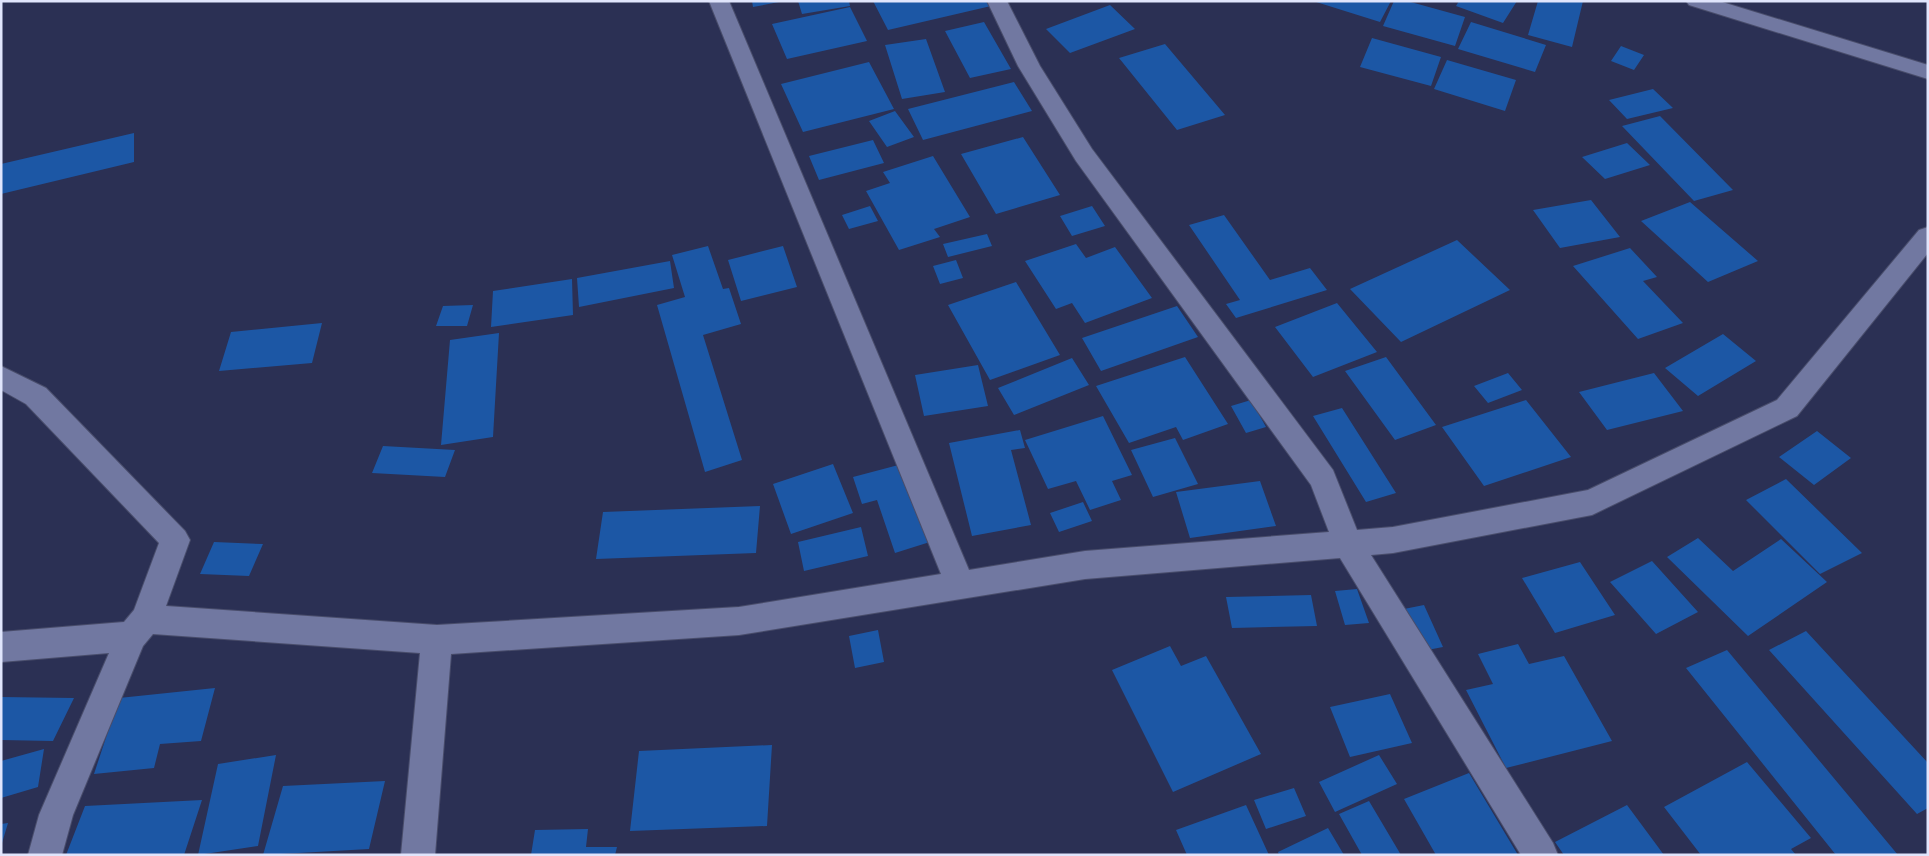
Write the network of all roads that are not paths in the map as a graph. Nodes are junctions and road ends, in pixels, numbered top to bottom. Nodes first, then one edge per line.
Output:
1 (719, 1) edge
2 (997, 1) edge
3 (1696, 1) edge
4 (1735, 7) edge
5 (1928, 72) edge
6 (1928, 236) edge
7 (1, 377) edge
8 (1348, 544) junction
9 (960, 585) junction
10 (139, 627) junction
11 (436, 640) junction
12 (1, 647) edge
13 (46, 855) edge
14 (418, 855) edge
15 (1541, 855) edge

1 - 9 street
2 - 8 street
3 - 4 street
4 - 5 street
6 - 8 street
7 - 10 street
8 - 9 street
8 - 15 street
9 - 11 street
10 - 11 street
10 - 12 street
10 - 13 street
11 - 14 street

